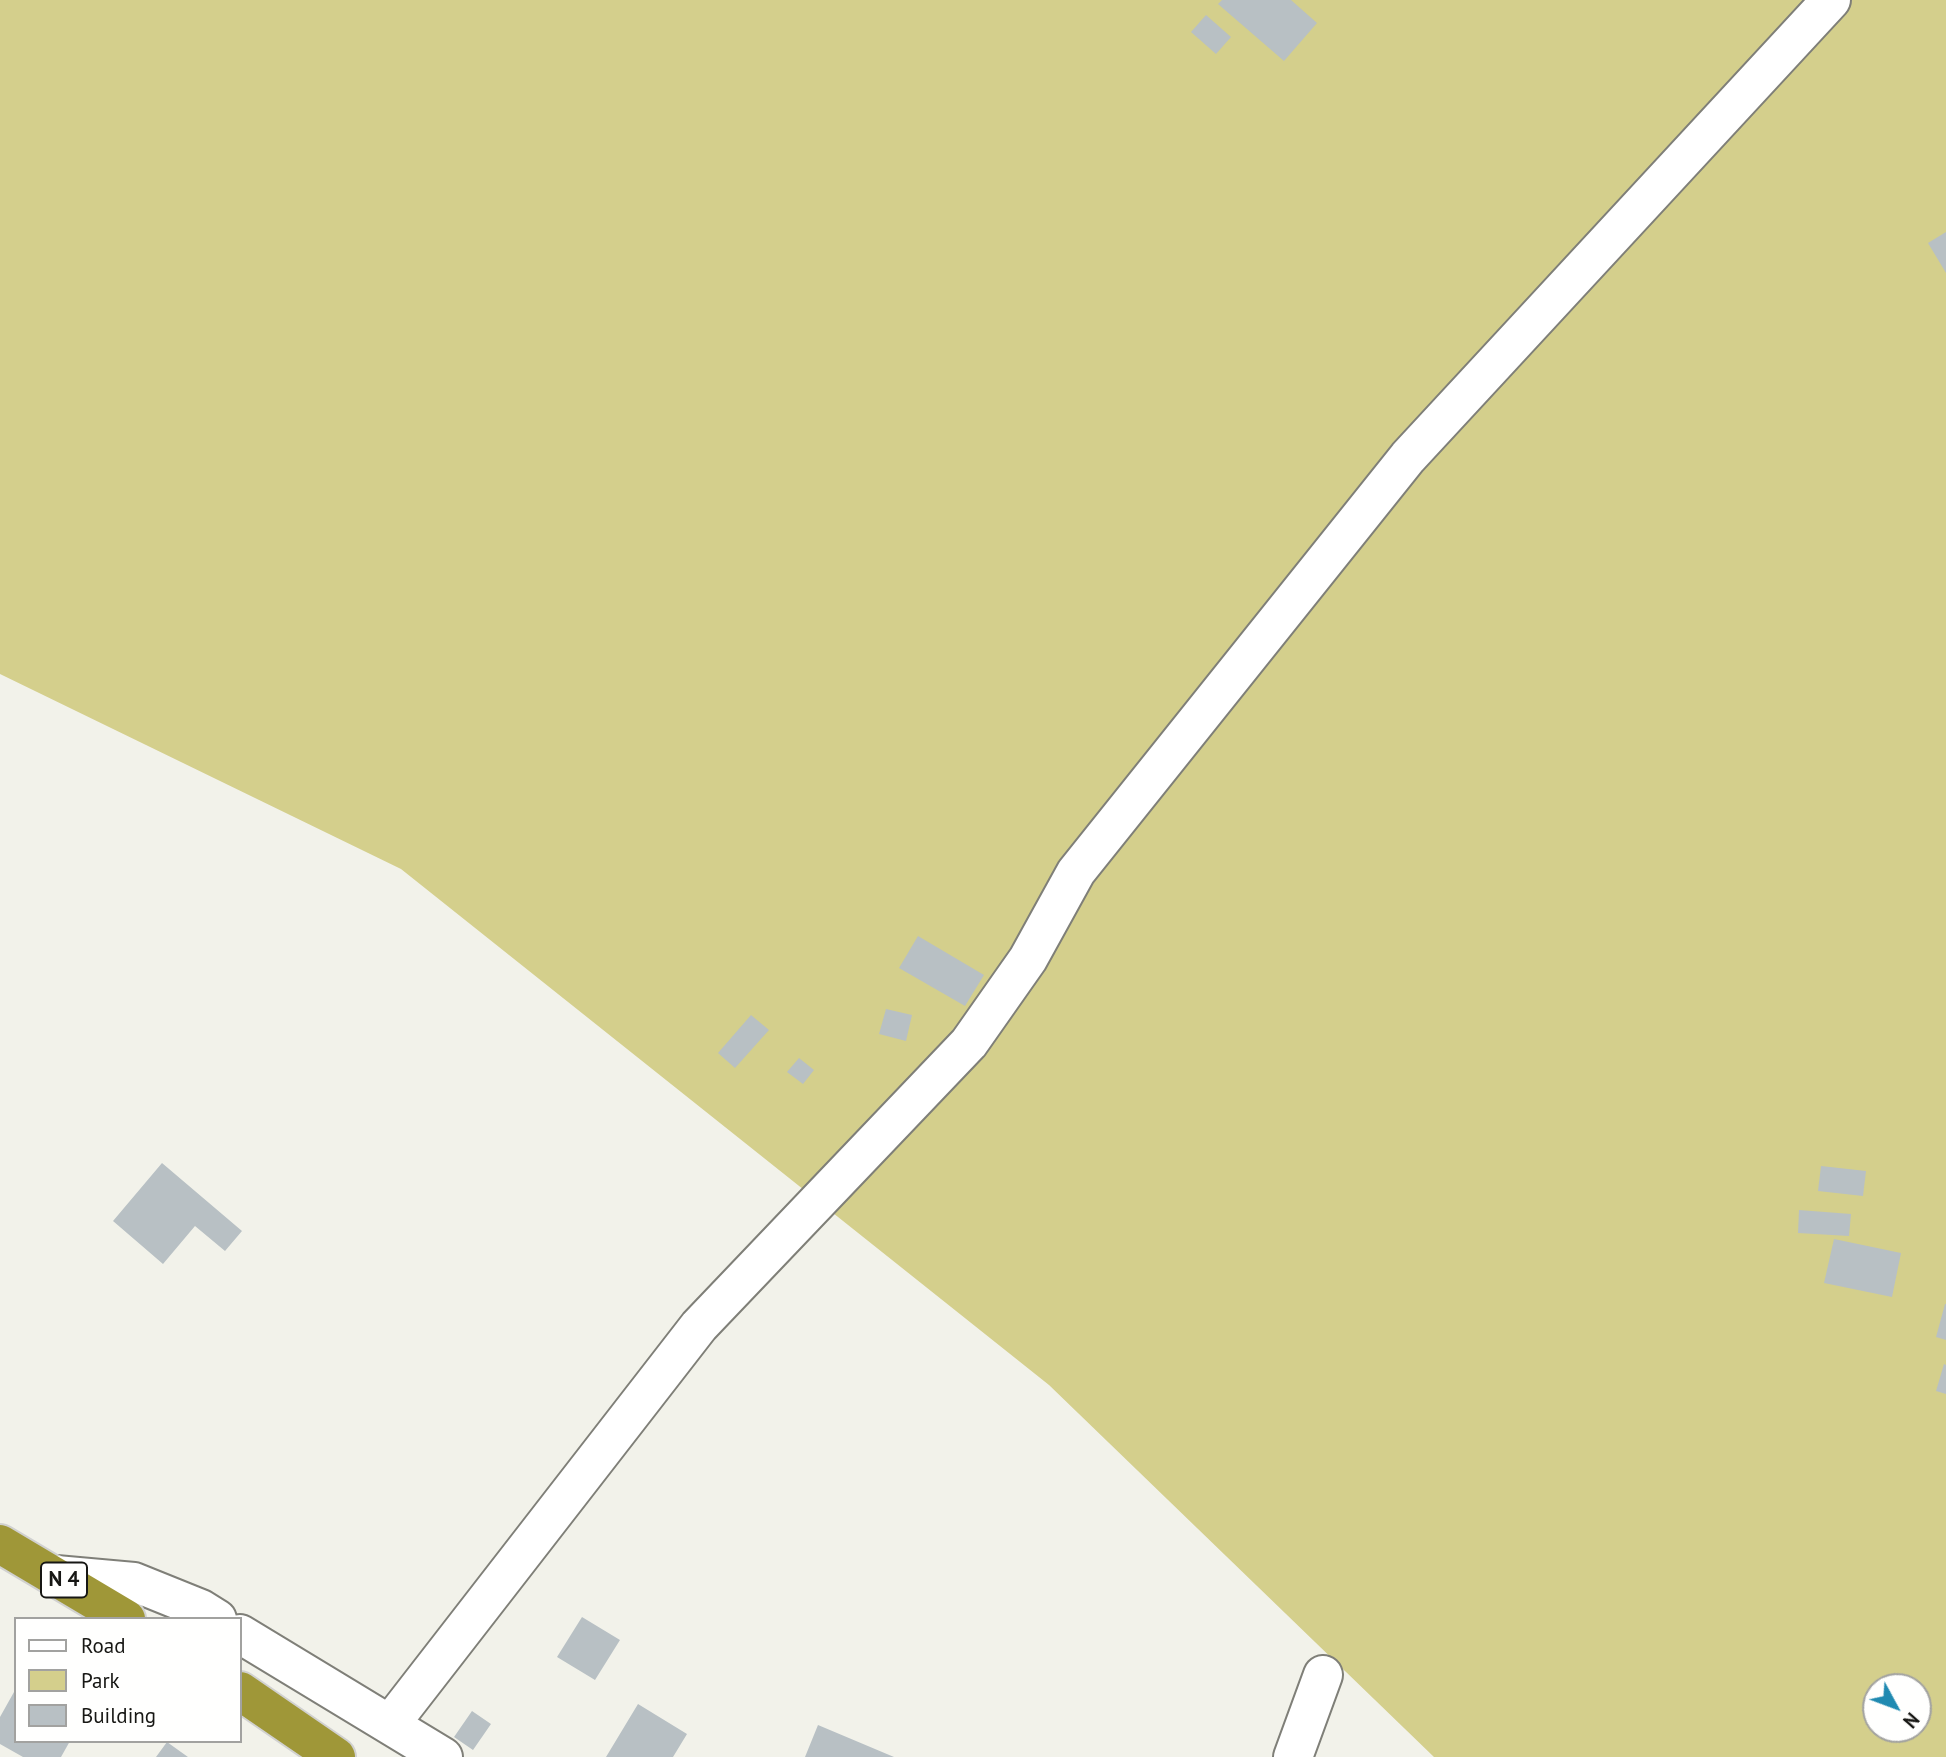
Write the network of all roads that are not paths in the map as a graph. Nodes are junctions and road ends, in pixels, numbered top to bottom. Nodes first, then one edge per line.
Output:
1 (1831, 0) edge
2 (0, 1544) edge
3 (56, 1575) junction
4 (123, 1617) edge
5 (214, 1617) edge
6 (242, 1635) edge
7 (1323, 1675) dead end
8 (242, 1692) edge
9 (391, 1723) junction
10 (336, 1757) edge
11 (443, 1757) edge
12 (1293, 1757) edge

1 - 9 street
2 - 3 highway, N 4
3 - 4 highway, N 4
3 - 5 street
6 - 9 street
7 - 12 street
8 - 10 highway
9 - 11 street

